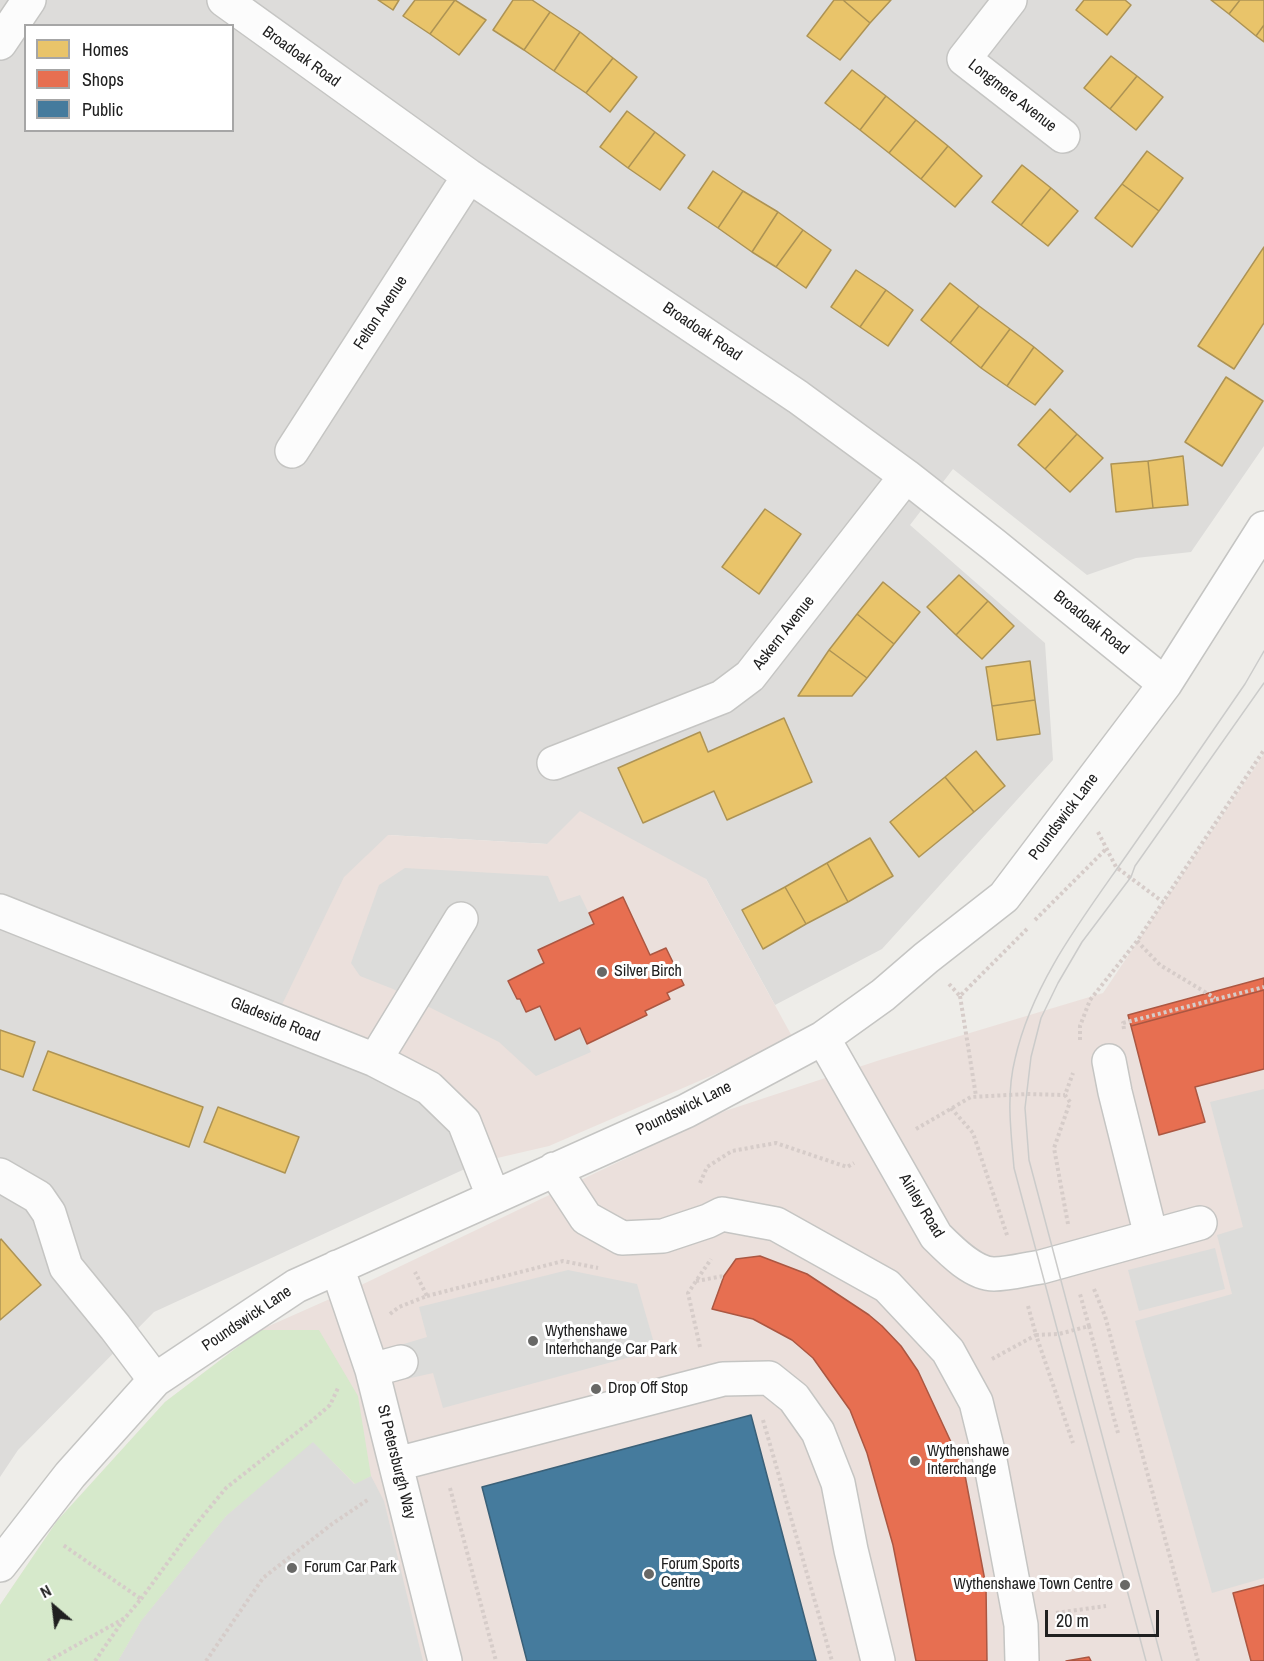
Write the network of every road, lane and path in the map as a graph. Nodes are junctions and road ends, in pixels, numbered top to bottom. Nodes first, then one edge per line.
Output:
1 (29, 0) edge
2 (224, 0) edge
3 (1010, 0) edge
4 (0, 43) edge
5 (1063, 136) dead end
6 (469, 176) junction
7 (292, 451) dead end
8 (906, 476) junction
9 (1264, 528) edge
10 (1165, 684) junction
11 (1264, 750) edge
12 (554, 763) dead end
13 (1079, 798) junction
14 (1163, 902) junction
15 (0, 911) edge
16 (461, 919) dead end
17 (1137, 941) junction
18 (1264, 987) edge
19 (960, 996) dead end
20 (1215, 999) junction
21 (1125, 1033) dead end
22 (823, 1038) junction
23 (1080, 1045) dead end
24 (375, 1060) junction
25 (1109, 1061) dead end
26 (1076, 1065) dead end
27 (976, 1096) dead end
28 (1116, 1099) junction
29 (1070, 1102) junction
30 (951, 1108) dead end
31 (554, 1169) junction
32 (0, 1175) edge
33 (494, 1196) junction
34 (1200, 1223) dead end
35 (1151, 1236) junction
36 (399, 1239) junction
37 (1076, 1257) junction
38 (702, 1259) dead end
39 (337, 1267) junction
40 (603, 1269) dead end
41 (1019, 1271) junction
42 (724, 1276) dead end
43 (696, 1281) junction
44 (427, 1296) junction
45 (1089, 1326) junction
46 (1036, 1335) junction
47 (362, 1337) junction
48 (961, 1374) junction
49 (155, 1380) junction
50 (708, 1383) junction
51 (761, 1413) dead end
52 (1118, 1433) dead end
53 (1073, 1443) dead end
54 (399, 1472) junction
55 (448, 1483) dead end
56 (32, 1524) junction
57 (0, 1566) edge
58 (141, 1599) junction
59 (125, 1618) junction
60 (48, 1661) edge
61 (95, 1661) edge
62 (206, 1661) edge
63 (445, 1661) edge
64 (496, 1661) edge
65 (832, 1661) edge
66 (878, 1661) edge
67 (1022, 1661) edge
68 (1198, 1661) edge

1 - 4 street
2 - 6 street, Broadoak Road
3 - 5 street, Longmere Avenue
6 - 7 street, Felton Avenue
6 - 8 street, Broadoak Road
8 - 10 street, Broadoak Road
8 - 12 street, Askern Avenue
9 - 10 street, Poundswick Lane
10 - 13 street, Poundswick Lane
11 - 14 path
13 - 14 path
13 - 22 street, Poundswick Lane
14 - 17 path
15 - 24 street, Gladeside Road
16 - 24 street
17 - 20 path
17 - 23 path
18 - 20 path
19 - 27 path
20 - 21 path
22 - 31 street, Poundswick Lane
22 - 41 street, Ainley Road
24 - 33 street, Gladeside Road
25 - 28 street
26 - 29 path
28 - 29 path
28 - 35 street
29 - 37 path
30 - 41 path
31 - 33 street, Poundswick Lane
31 - 48 street
32 - 49 street
33 - 36 street, Poundswick Lane
34 - 35 street, Ainley Road
35 - 37 street, Ainley Road
36 - 39 street, Poundswick Lane
36 - 44 path
37 - 41 street, Ainley Road
37 - 45 path
37 - 68 path
38 - 43 path
39 - 47 street, St Petersburgh Way
39 - 49 street, Poundswick Lane
40 - 44 path
41 - 46 path
42 - 43 path
43 - 50 path
44 - 47 path
45 - 46 path
45 - 52 path
46 - 48 path
46 - 53 path
47 - 54 street, St Petersburgh Way
47 - 58 path
48 - 67 street
49 - 56 street, Poundswick Lane
50 - 54 street
50 - 66 street
51 - 65 path
54 - 62 path
54 - 63 street, St Petersburgh Way
55 - 64 path
56 - 57 street, Poundswick Lane
56 - 58 path
58 - 59 path
59 - 60 path
59 - 61 path

